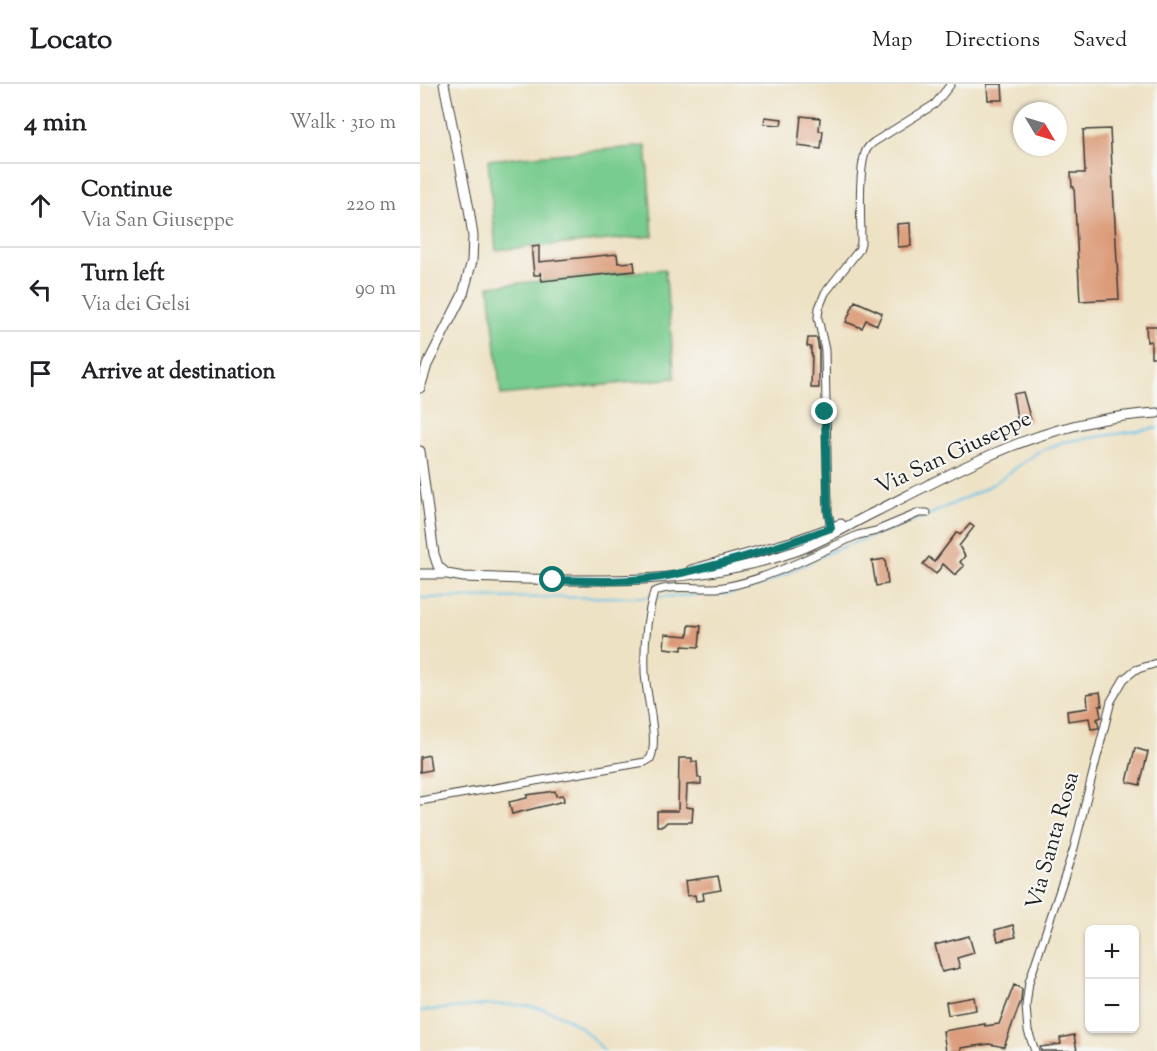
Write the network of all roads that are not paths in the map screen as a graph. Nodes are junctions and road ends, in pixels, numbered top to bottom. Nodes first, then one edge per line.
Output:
1 (444, 84) edge
2 (951, 84) edge
3 (420, 388) edge
4 (1157, 413) edge
5 (420, 451) edge
6 (927, 513) dead end
7 (832, 531) junction
8 (747, 561) junction
9 (420, 574) edge
10 (447, 574) junction
11 (752, 580) junction
12 (1157, 663) edge
13 (420, 801) edge
14 (1035, 1051) edge

1 - 3 street
2 - 7 street
4 - 7 street, Via San Giuseppe
5 - 10 street
6 - 11 street
7 - 8 street, Via San Giuseppe
8 - 10 street, Via San Giuseppe
8 - 11 street
9 - 10 street, Via San Giuseppe
11 - 13 street
12 - 14 street, Via Santa Rosa

